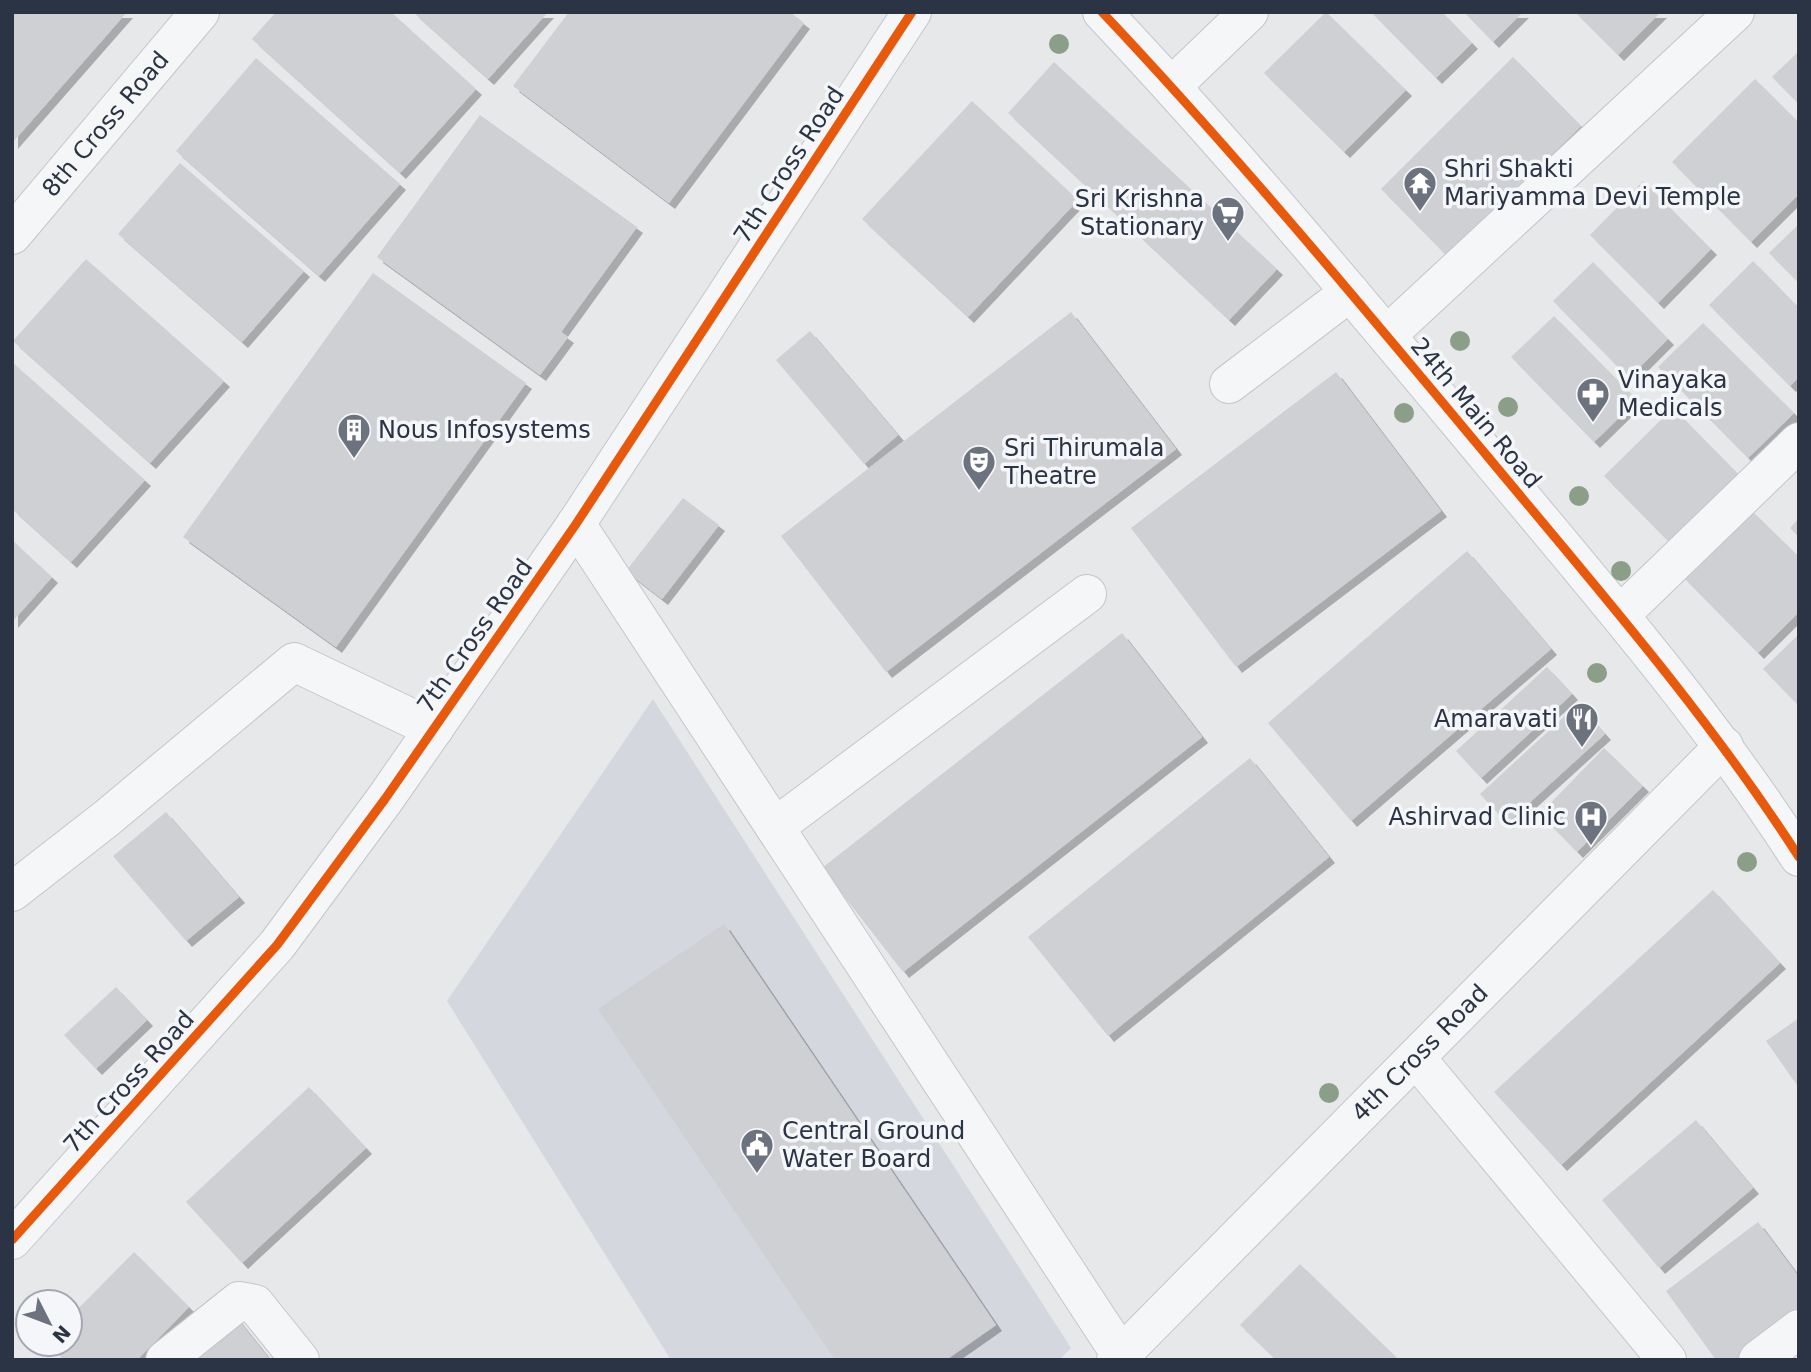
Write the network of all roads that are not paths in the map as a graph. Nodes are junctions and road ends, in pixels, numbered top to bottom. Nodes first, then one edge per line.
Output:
1 (200, 12) edge
2 (912, 12) edge
3 (1102, 12) edge
4 (1249, 12) edge
5 (1735, 12) edge
6 (1172, 86) junction
7 (12, 235) edge
8 (1350, 292) junction
9 (1387, 335) junction
10 (1229, 384) dead end
11 (1799, 442) edge
12 (576, 524) junction
13 (1087, 594) dead end
14 (1620, 615) junction
15 (434, 729) junction
16 (1724, 746) junction
17 (775, 827) junction
18 (1797, 849) edge
19 (12, 892) edge
20 (1416, 1058) junction
21 (12, 1240) edge
22 (1799, 1329) edge
23 (1119, 1357) edge
24 (165, 1360) edge
25 (300, 1360) edge
26 (1667, 1360) edge
27 (1758, 1360) edge

1 - 7 street, 8th Cross Road
2 - 12 street, 7th Cross Road
3 - 6 street, 24th Main Road
4 - 6 street
5 - 9 street
6 - 8 street, 24th Main Road
8 - 9 street, 24th Main Road
8 - 10 street
9 - 14 street, 24th Main Road
11 - 14 street
12 - 15 street, 7th Cross Road
12 - 17 street
13 - 17 street
14 - 16 street, 24th Main Road
15 - 19 street
15 - 21 street, 7th Cross Road
16 - 18 street, 24th Main Road
16 - 20 street, 4th Cross Road
17 - 23 street
20 - 23 street, 4th Cross Road
20 - 26 street
22 - 27 street
24 - 25 street

